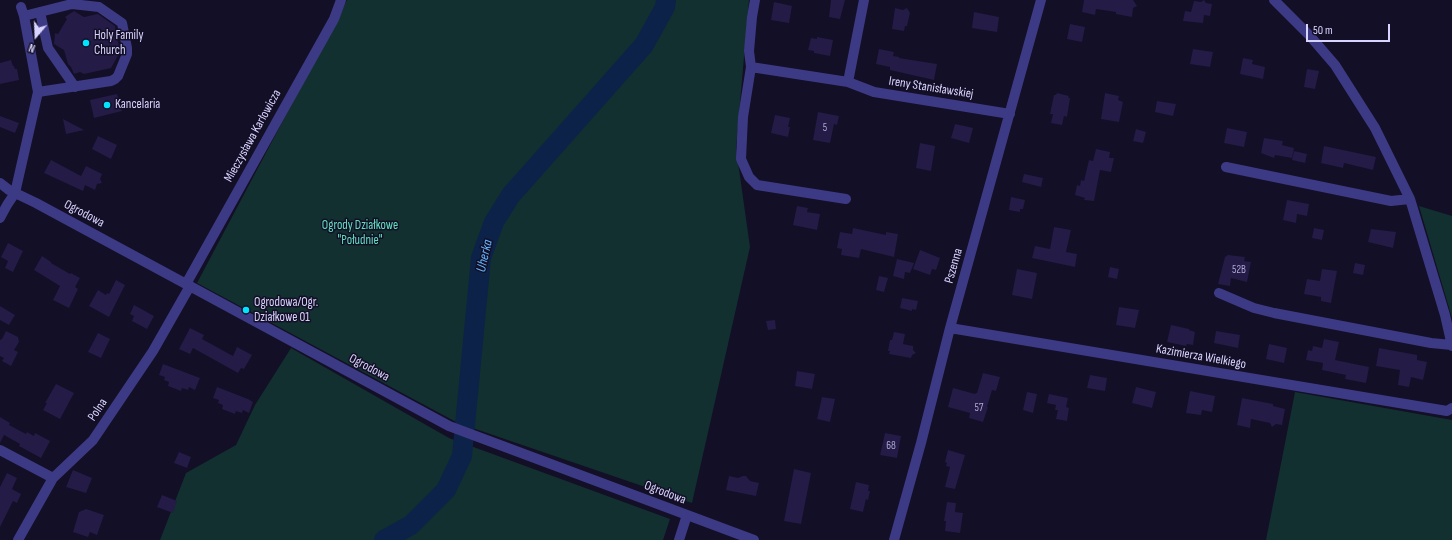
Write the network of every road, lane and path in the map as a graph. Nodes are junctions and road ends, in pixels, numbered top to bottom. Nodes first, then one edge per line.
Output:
1 (341, 0) edge
2 (755, 0) edge
3 (864, 0) edge
4 (1041, 0) edge
5 (1274, 0) edge
6 (40, 12) junction
7 (751, 67) junction
8 (848, 82) junction
9 (75, 87) junction
10 (38, 92) junction
11 (1010, 114) junction
12 (1226, 167) dead end
13 (0, 184) edge
14 (15, 193) junction
15 (846, 199) dead end
16 (1410, 199) junction
17 (0, 218) edge
18 (188, 285) junction
19 (1219, 292) dead end
20 (950, 328) junction
21 (1452, 346) edge
22 (1450, 410) edge
23 (0, 450) edge
24 (52, 478) junction
25 (687, 515) junction
26 (18, 540) edge
27 (679, 540) edge
28 (754, 540) edge
29 (894, 540) edge

1 - 18 street, Mieczysława Karłowicza
2 - 7 street
3 - 8 street
4 - 11 street, Pszenna
5 - 16 street
6 - 9 street
6 - 9 street
6 - 10 street
7 - 8 street, Ireny Stanisławskiej
7 - 15 street
8 - 11 street, Ireny Stanisławskiej
9 - 10 street
10 - 14 street
11 - 20 street, Pszenna
12 - 16 street
13 - 14 street, Ogrodowa
14 - 17 street
14 - 18 street, Ogrodowa
16 - 21 street
18 - 24 street, Polna
18 - 25 street, Ogrodowa
19 - 21 street
20 - 22 street, Kazimierza Wielkiego
20 - 29 street, Pszenna
23 - 24 street
24 - 26 street, Polna
25 - 27 street
25 - 28 street, Ogrodowa

